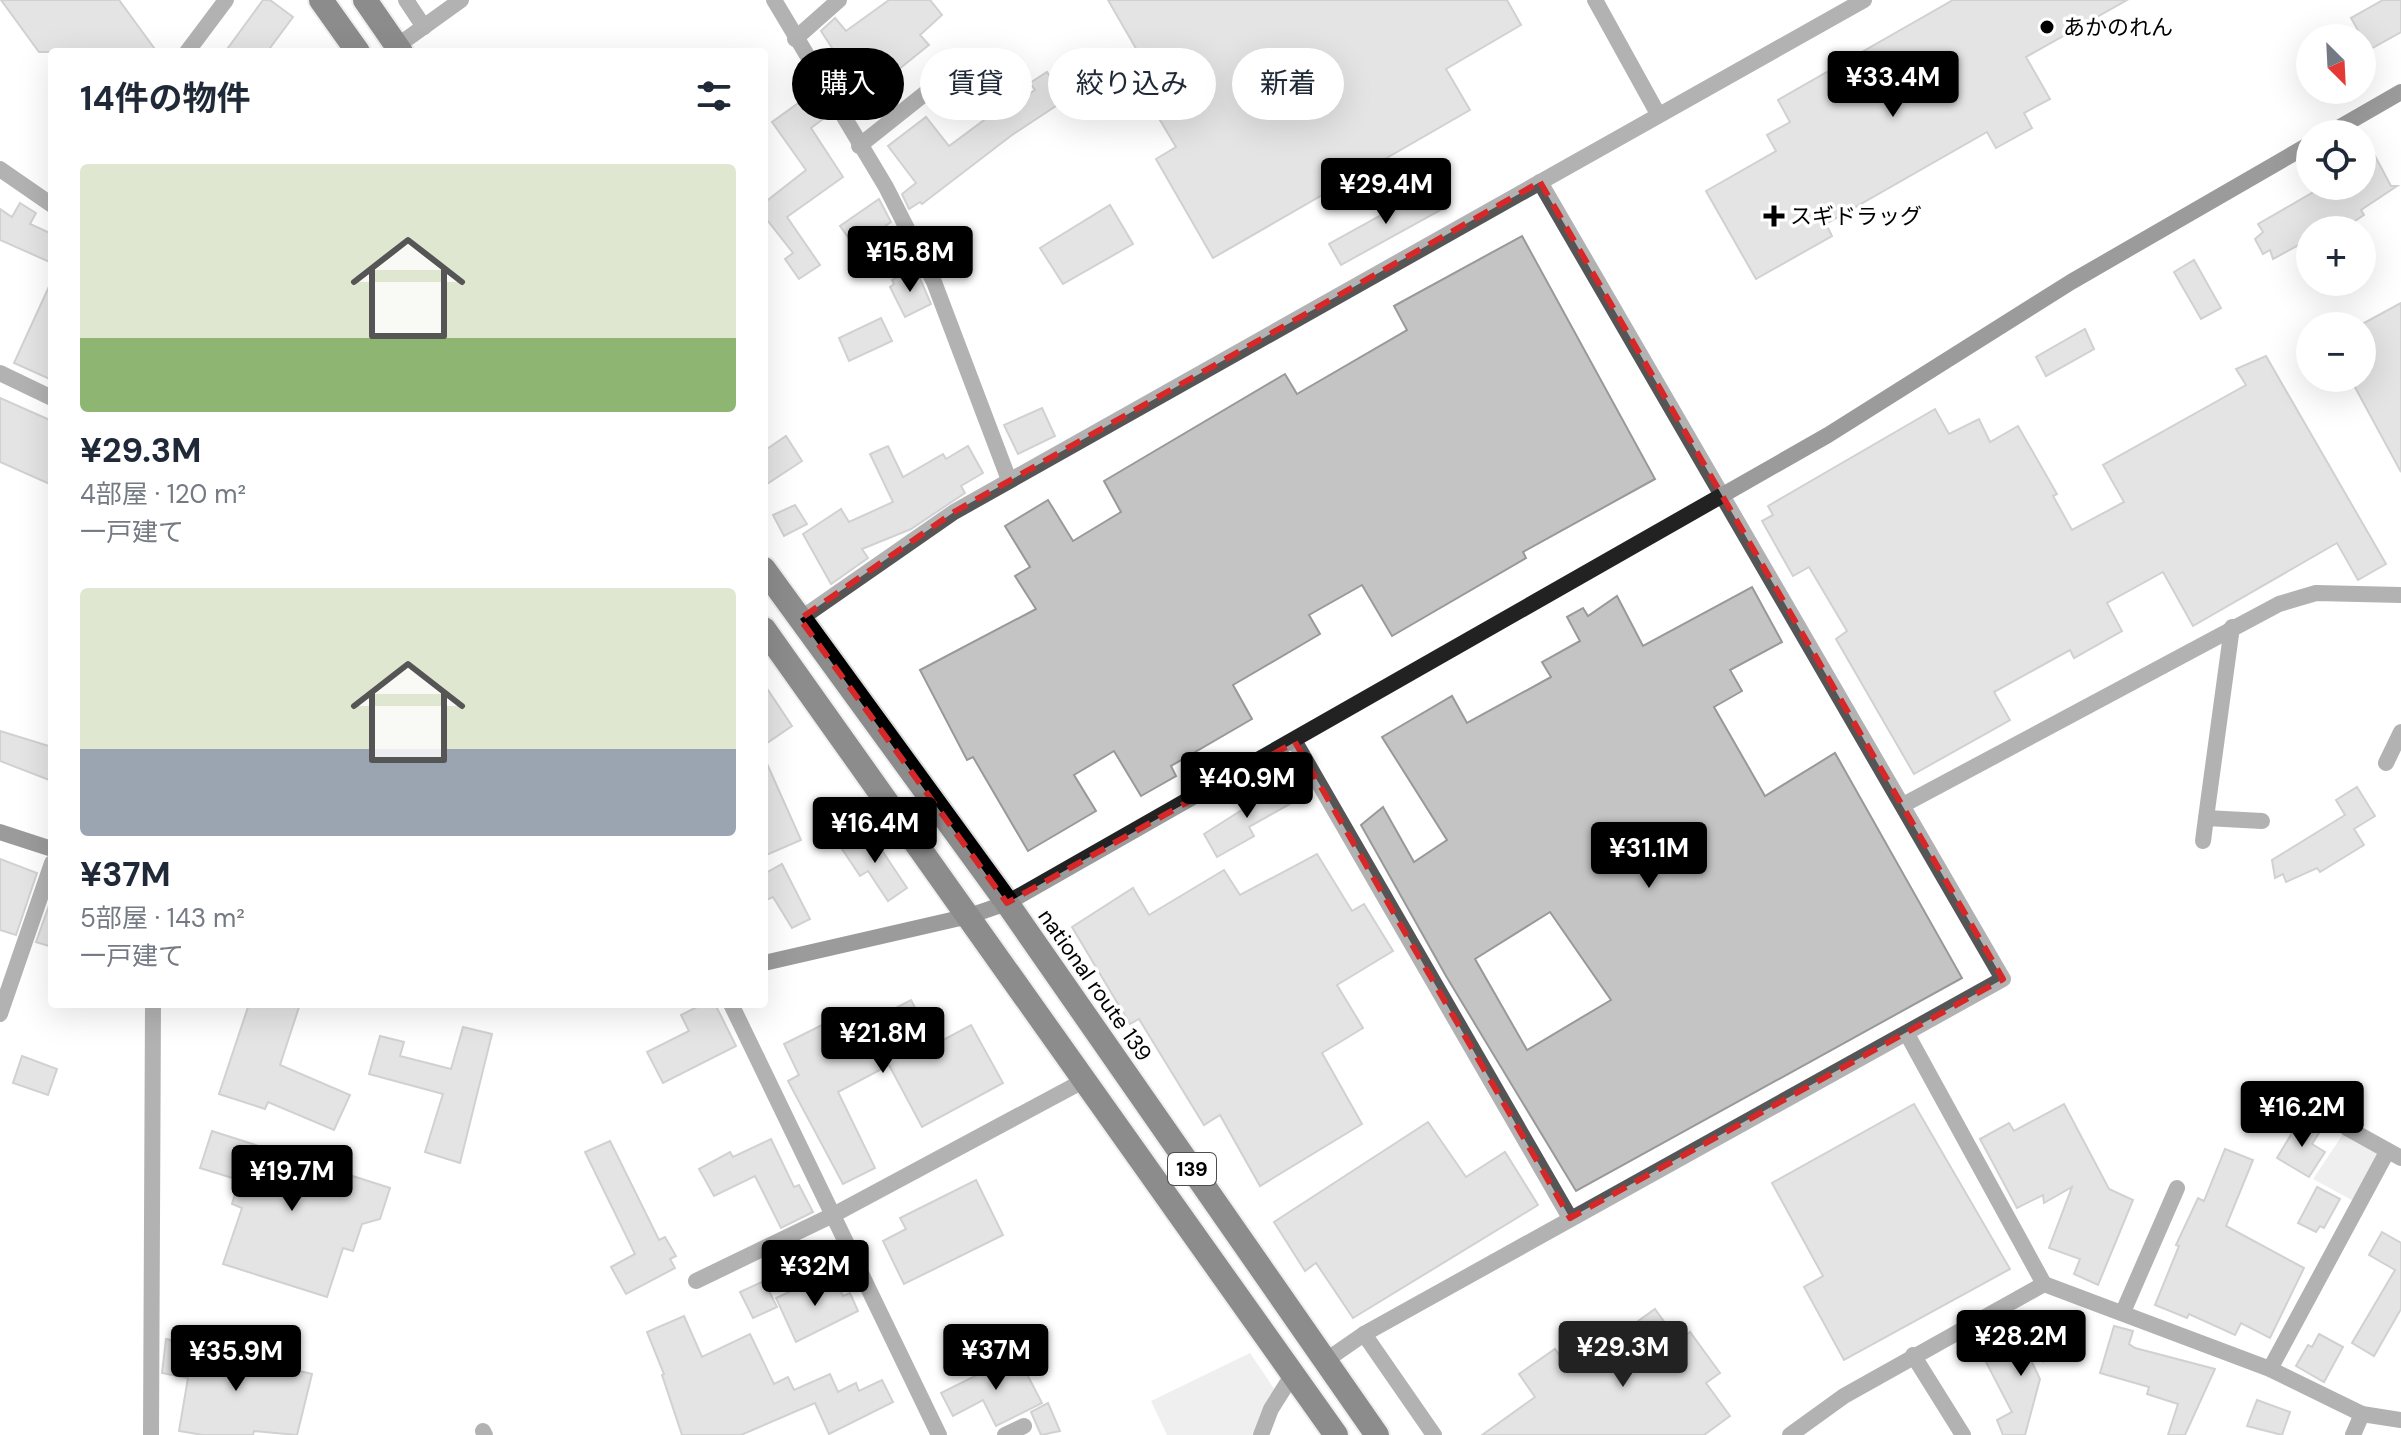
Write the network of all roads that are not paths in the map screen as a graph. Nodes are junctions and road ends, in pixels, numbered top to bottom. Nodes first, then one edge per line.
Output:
1 (226, 0) edge
2 (321, 0) edge
3 (365, 0) edge
4 (406, 0) edge
5 (461, 0) edge
6 (774, 0) edge
7 (839, 0) edge
8 (1595, 0) edge
9 (1864, 0) edge
10 (424, 27) junction
11 (795, 39) junction
12 (190, 48) edge
13 (355, 48) edge
14 (398, 48) edge
15 (400, 48) edge
16 (2401, 92) edge
17 (920, 97) edge
18 (1658, 114) junction
19 (2352, 120) edge
20 (859, 146) junction
21 (2296, 152) edge
22 (0, 169) edge
23 (1540, 182) junction
24 (48, 202) edge
25 (0, 373) edge
26 (48, 396) edge
27 (1009, 480) junction
28 (1724, 493) junction
29 (768, 575) edge
30 (2401, 595) edge
31 (800, 619) junction
32 (2232, 627) junction
33 (768, 635) edge
34 (2401, 732) edge
35 (1295, 742) junction
36 (2386, 763) dead end
37 (1903, 805) junction
38 (2206, 818) junction
39 (2262, 821) dead end
40 (0, 832) edge
41 (2203, 841) dead end
42 (48, 848) edge
43 (48, 873) edge
44 (1007, 903) junction
45 (969, 916) junction
46 (768, 962) edge
47 (6, 978) edge
48 (153, 1008) edge
49 (733, 1008) edge
50 (0, 1014) edge
51 (1907, 1034) junction
52 (1085, 1080) junction
53 (2347, 1128) dead end
54 (2394, 1155) edge
55 (2177, 1188) dead end
56 (835, 1214) junction
57 (1570, 1218) junction
58 (696, 1281) dead end
59 (2044, 1284) junction
60 (2123, 1312) junction
61 (1364, 1334) junction
62 (1913, 1355) junction
63 (1325, 1361) junction
64 (2270, 1369) junction
65 (1293, 1374) junction
66 (2362, 1414) junction
67 (2401, 1420) edge
68 (1024, 1426) dead end
69 (151, 1435) edge
70 (939, 1435) edge
71 (1005, 1435) edge
72 (1261, 1435) edge
73 (1336, 1435) edge
74 (1377, 1435) edge
75 (1434, 1435) edge
76 (1790, 1435) edge
77 (1963, 1435) edge
78 (2353, 1435) edge

1 - 12 street
2 - 13 highway
3 - 14 highway
4 - 10 street
5 - 10 street
6 - 11 street
7 - 11 street
8 - 18 street
9 - 18 street
10 - 15 street
11 - 20 street
16 - 19 street
17 - 20 street
18 - 23 street
20 - 27 street
21 - 28 street
22 - 24 street
23 - 27 street
23 - 28 street
25 - 26 street
27 - 31 street
28 - 35 street
28 - 37 street
29 - 31 highway, national route 139 / 139
30 - 32 street
31 - 44 highway, national route 139 / 139
32 - 37 street
32 - 38 street
33 - 45 highway, 139
34 - 36 street
35 - 44 street
35 - 57 street
37 - 51 street
38 - 39 street
38 - 41 street
40 - 42 street
43 - 47 street
44 - 45 street
44 - 63 highway, national route 139 / 139
45 - 46 street
45 - 52 highway, 139
47 - 50 street
48 - 69 street
49 - 56 street
51 - 57 street
51 - 59 street
52 - 56 street
52 - 65 highway, 139
53 - 54 street
54 - 64 street
55 - 60 street
56 - 58 street
56 - 70 street
57 - 61 street
59 - 60 street
59 - 62 street
60 - 64 street
61 - 63 street
61 - 75 street
62 - 76 street
62 - 77 street
63 - 74 highway, national route 139 / 139
64 - 66 street
65 - 72 street
65 - 73 highway, 139
66 - 67 street
66 - 78 street
68 - 71 street

